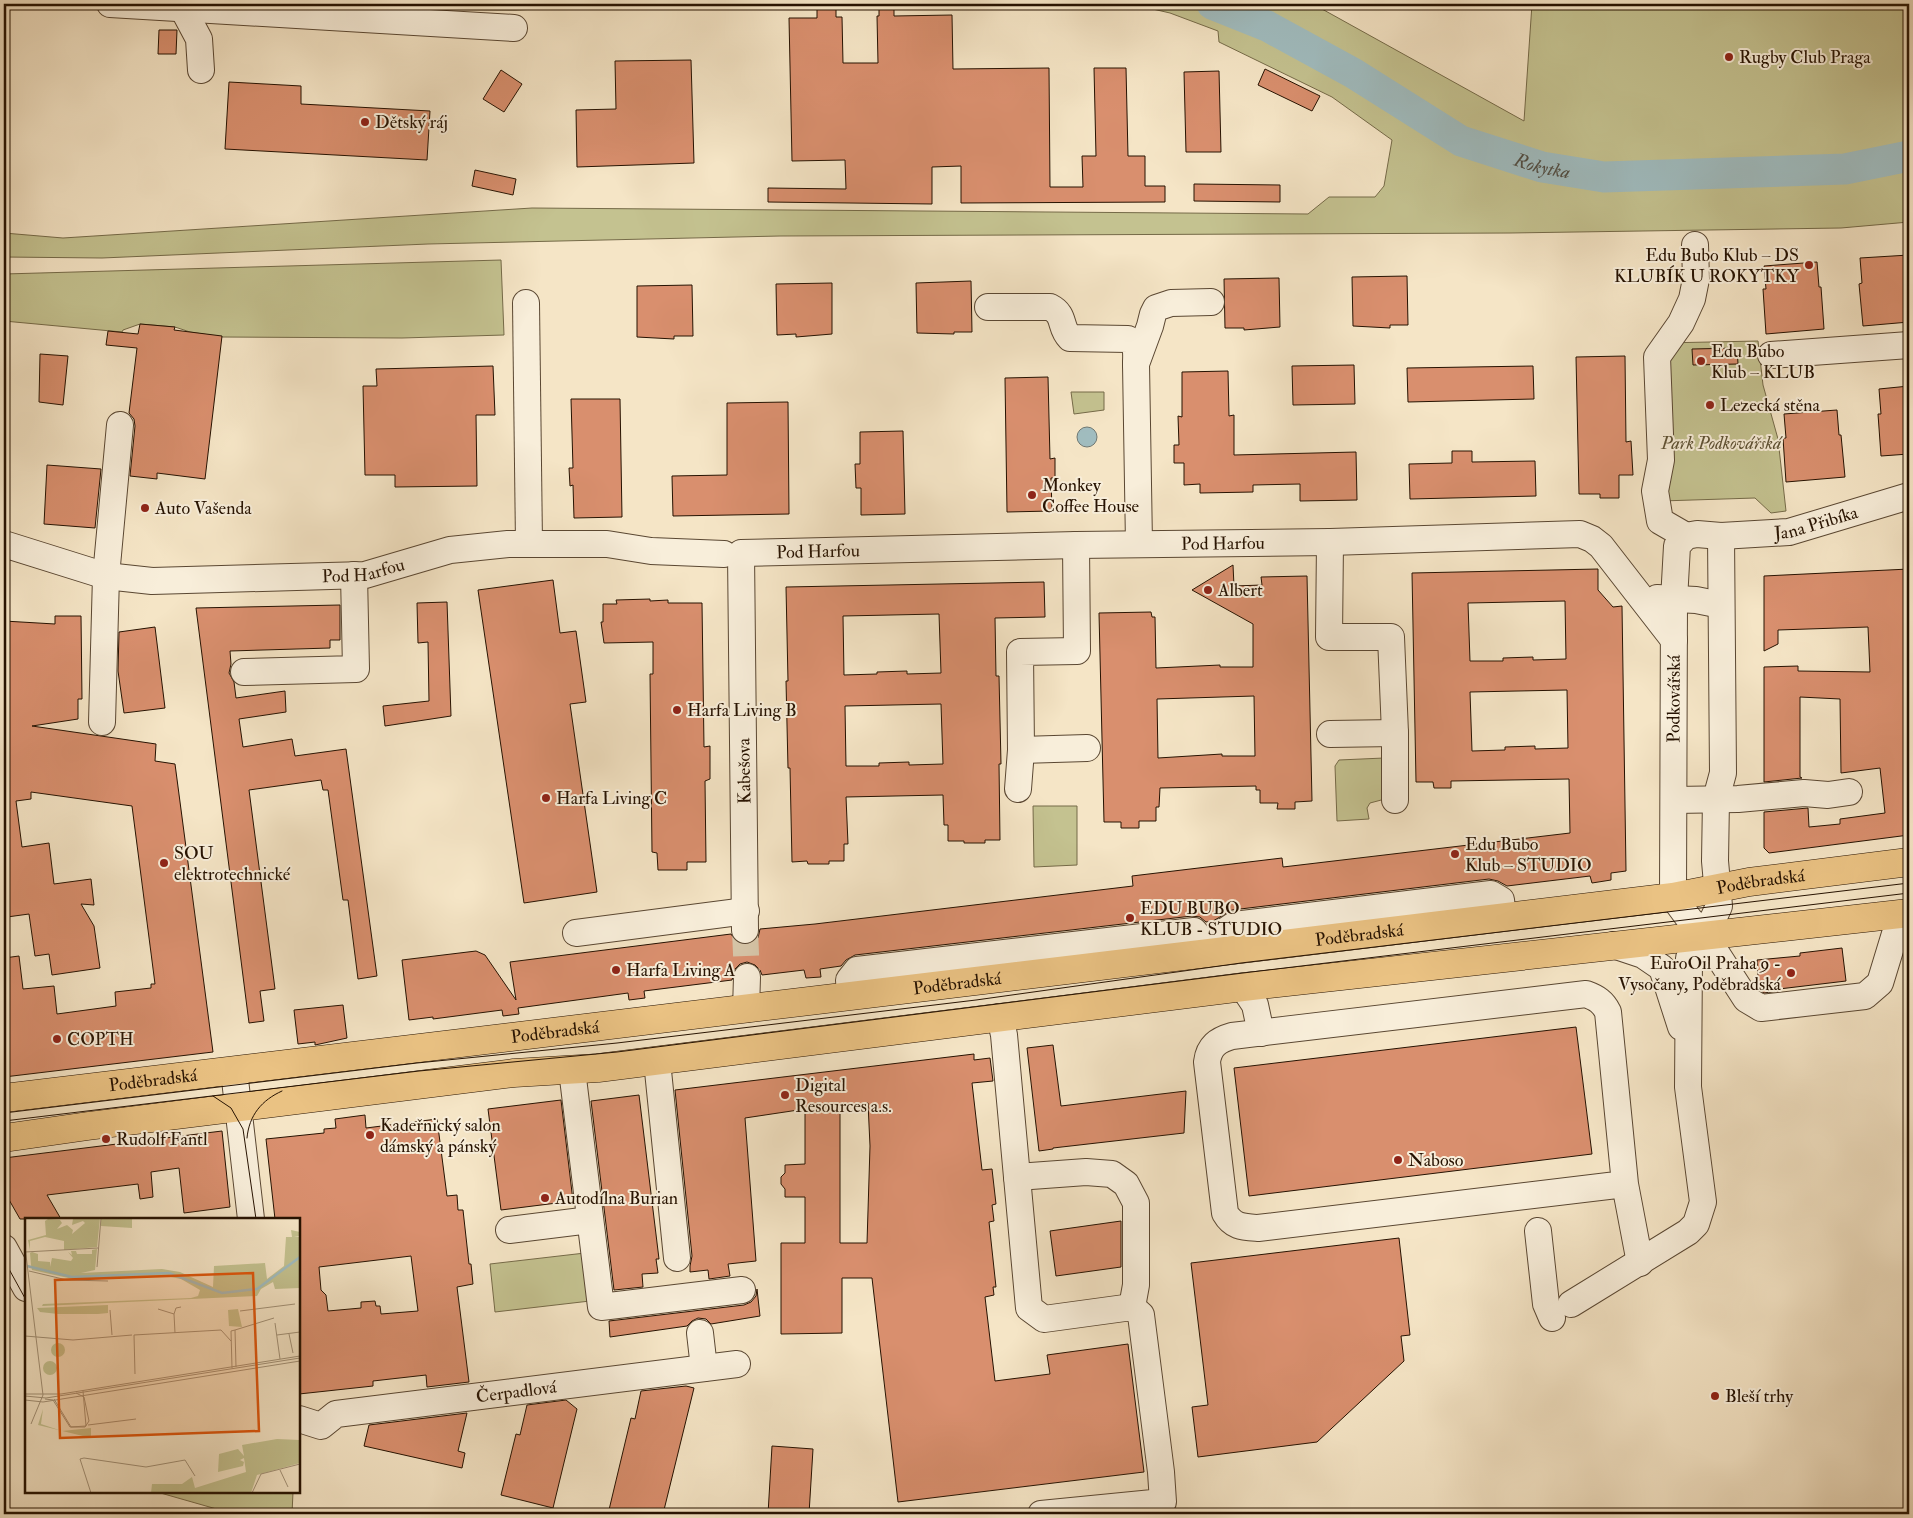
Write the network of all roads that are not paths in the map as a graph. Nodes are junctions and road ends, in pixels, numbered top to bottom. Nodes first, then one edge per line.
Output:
1 (110, 4) edge
2 (183, 9) junction
3 (514, 28) dead end
4 (201, 70) dead end
5 (1695, 245) dead end
6 (1211, 302) dead end
7 (526, 303) dead end
8 (988, 307) dead end
9 (1909, 345) edge
10 (1771, 355) dead end
11 (1136, 364) junction
12 (120, 425) dead end
13 (1909, 496) edge
14 (1686, 536) junction
15 (1721, 536) junction
16 (1330, 542) junction
17 (4, 544) edge
18 (529, 544) junction
19 (1139, 544) junction
20 (1076, 545) junction
21 (733, 554) junction
22 (354, 575) junction
23 (106, 576) junction
24 (1639, 596) junction
25 (1674, 600) junction
26 (1721, 605) junction
27 (1674, 640) junction
28 (244, 672) dead end
29 (102, 722) dead end
30 (1395, 733) junction
31 (1330, 734) dead end
32 (1088, 748) dead end
33 (1021, 750) junction
34 (1018, 789) dead end
35 (1849, 792) dead end
36 (1716, 799) junction
37 (1395, 800) dead end
38 (1674, 800) junction
39 (1909, 862) edge
40 (1717, 889) junction
41 (1673, 897) junction
42 (1905, 913) edge
43 (576, 933) dead end
44 (1704, 934) junction
45 (1613, 945) junction
46 (1729, 972) junction
47 (747, 977) tunnel mouth
48 (1243, 987) junction
49 (1688, 993) junction
50 (746, 1009) junction
51 (1000, 1017) junction
52 (1261, 1033) junction
53 (1688, 1051) junction
54 (657, 1061) junction
55 (572, 1070) junction
56 (234, 1071) junction
57 (4, 1098) edge
58 (238, 1107) junction
59 (4, 1138) edge
60 (1017, 1176) junction
61 (1625, 1184) junction
62 (250, 1218) edge
63 (590, 1220) junction
64 (509, 1230) dead end
65 (1538, 1231) dead end
66 (4, 1248) edge
67 (677, 1258) dead end
68 (1640, 1263) junction
69 (25, 1286) edge
70 (742, 1290) dead end
71 (1132, 1307) junction
72 (700, 1333) dead end
73 (737, 1364) dead end
74 (704, 1368) junction
75 (300, 1419) edge
76 (1162, 1508) edge
77 (1040, 1514) edge

1 - 2 street
2 - 3 street
2 - 4 street
5 - 14 street
6 - 11 street
7 - 18 street
8 - 11 street
9 - 10 street
11 - 19 street
12 - 23 street
13 - 15 street, Jana Přibíka
14 - 15 street
14 - 25 street, Podkovářská
15 - 26 street
16 - 19 street, Pod Harfou
16 - 24 street, Pod Harfou
16 - 30 street
17 - 23 street, Pod Harfou
18 - 21 street, Pod Harfou
18 - 22 street, Pod Harfou
19 - 20 street, Pod Harfou
20 - 21 street, Pod Harfou
20 - 33 street
21 - 43 street, Kabešova
22 - 23 street, Pod Harfou
22 - 28 street
23 - 29 street
24 - 25 street
24 - 27 street, Pod Harfou
25 - 26 street
25 - 27 street, Podkovářská
26 - 36 street
27 - 38 street, Podkovářská
30 - 31 street
30 - 37 street
32 - 33 street
33 - 34 street
35 - 36 street
36 - 38 street
36 - 40 street
38 - 41 street, Podkovářská
39 - 40 main road, Poděbradská
40 - 41 main road, Poděbradská
40 - 44 street
41 - 44 street
41 - 50 main road, Poděbradská
42 - 44 main road, Poděbradská
42 - 46 street
44 - 45 main road, Poděbradská
44 - 46 street
44 - 49 street
45 - 48 main road, Poděbradská
45 - 53 street
46 - 49 street
47 - 50 street
48 - 51 main road, Poděbradská
48 - 52 street
49 - 53 street
50 - 56 main road, Poděbradská
51 - 54 main road, Poděbradská
51 - 60 street
52 - 61 street
52 - 61 street
53 - 68 street
54 - 55 main road, Poděbradská
54 - 67 street
55 - 58 main road, Poděbradská
55 - 63 street
56 - 57 main road, Poděbradská
56 - 58 street
58 - 59 main road, Poděbradská
58 - 62 street
60 - 71 street
60 - 71 street
61 - 68 street
63 - 64 street
63 - 70 street
65 - 68 street
66 - 69 street
71 - 76 street
72 - 74 street
73 - 74 street, Čerpadlová
74 - 75 street, Čerpadlová
76 - 77 street

